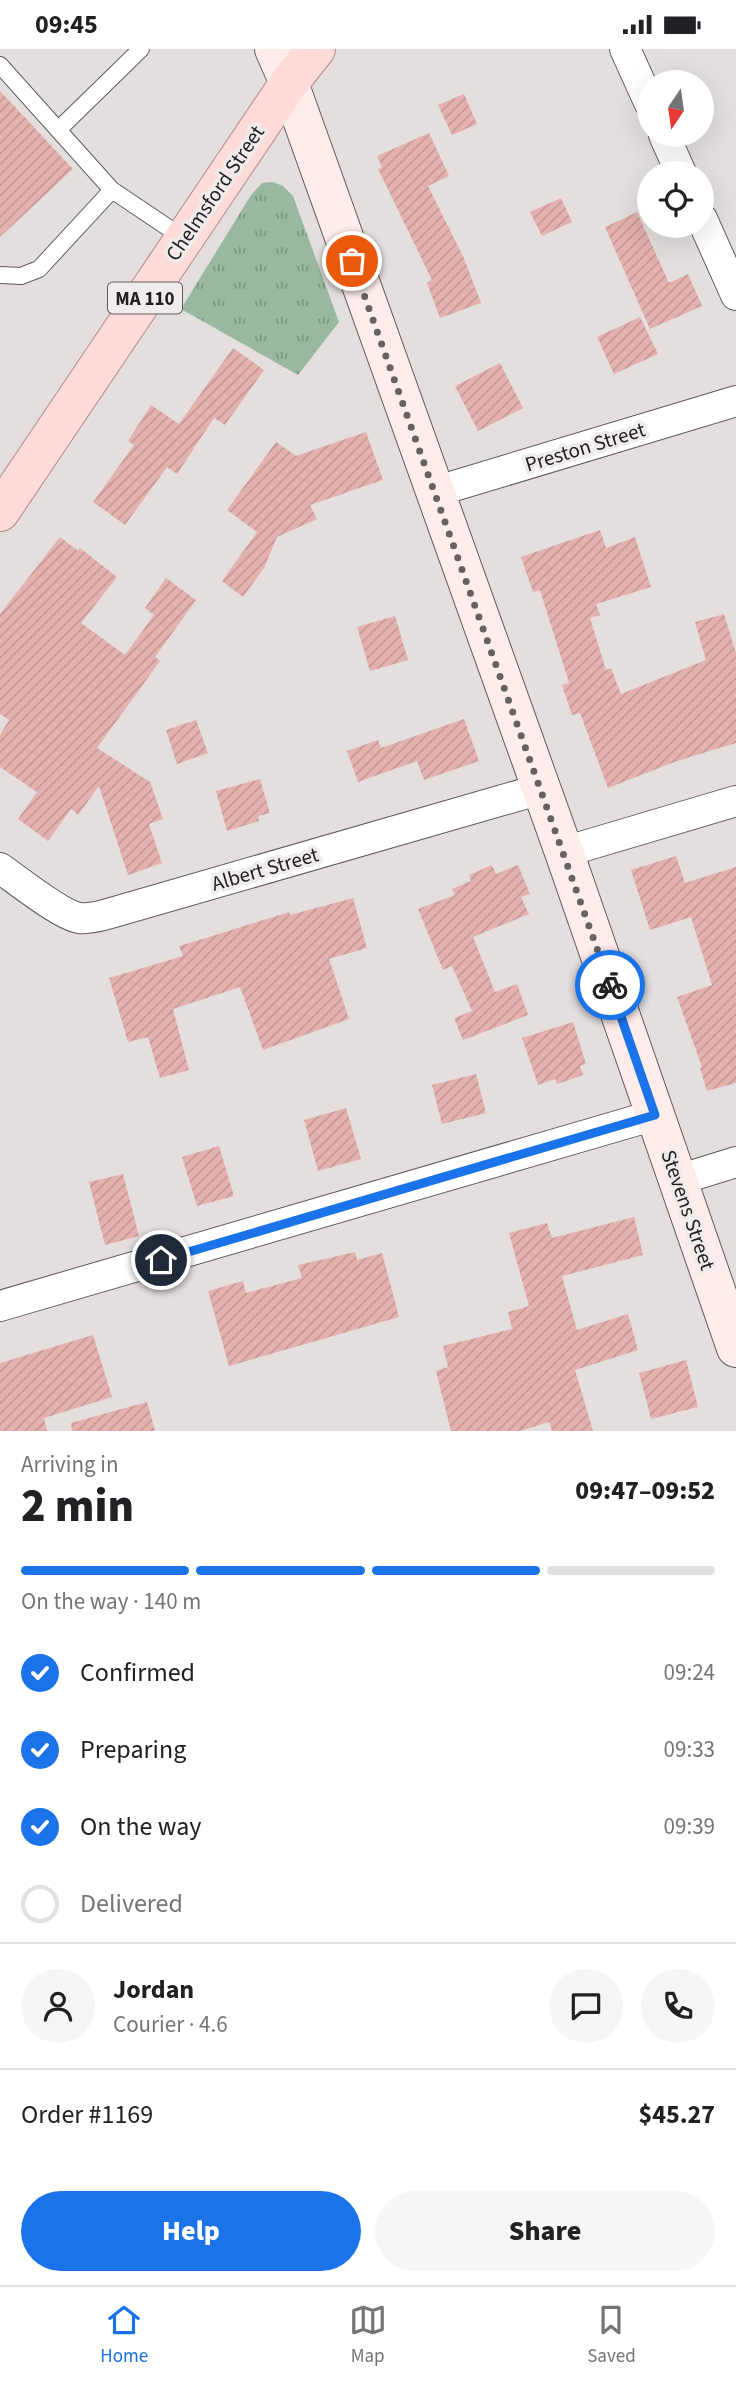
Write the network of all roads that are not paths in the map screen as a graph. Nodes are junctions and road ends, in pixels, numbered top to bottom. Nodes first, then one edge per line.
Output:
1 (141, 49) edge
2 (316, 49) edge
3 (625, 49) edge
4 (0, 65) edge
5 (282, 66) edge
6 (637, 76) edge
7 (58, 130) junction
8 (112, 190) junction
9 (710, 238) edge
10 (185, 239) junction
11 (0, 275) edge
12 (736, 295) edge
13 (736, 401) edge
14 (434, 492) junction
15 (0, 512) edge
16 (541, 789) junction
17 (736, 801) edge
18 (564, 852) junction
19 (0, 868) edge
20 (655, 1115) junction
21 (736, 1162) edge
22 (678, 1180) junction
23 (0, 1306) edge
24 (736, 1347) edge

1 - 7 lane
2 - 5 main road, Chelmsford Street / MA 110
3 - 6 street
4 - 7 lane
5 - 10 main road, Chelmsford Street / MA 110
5 - 14 main road, Stevens Street
7 - 8 lane
8 - 10 lane
8 - 11 lane
9 - 12 street
10 - 15 main road, Chelmsford Street / MA 110
13 - 14 street, Preston Street
14 - 16 main road, Stevens Street
16 - 18 main road, Stevens Street
16 - 19 street, Albert Street
17 - 18 street
18 - 20 main road, Stevens Street
20 - 22 main road, Stevens Street
20 - 23 street
21 - 22 street
22 - 24 main road, Stevens Street

